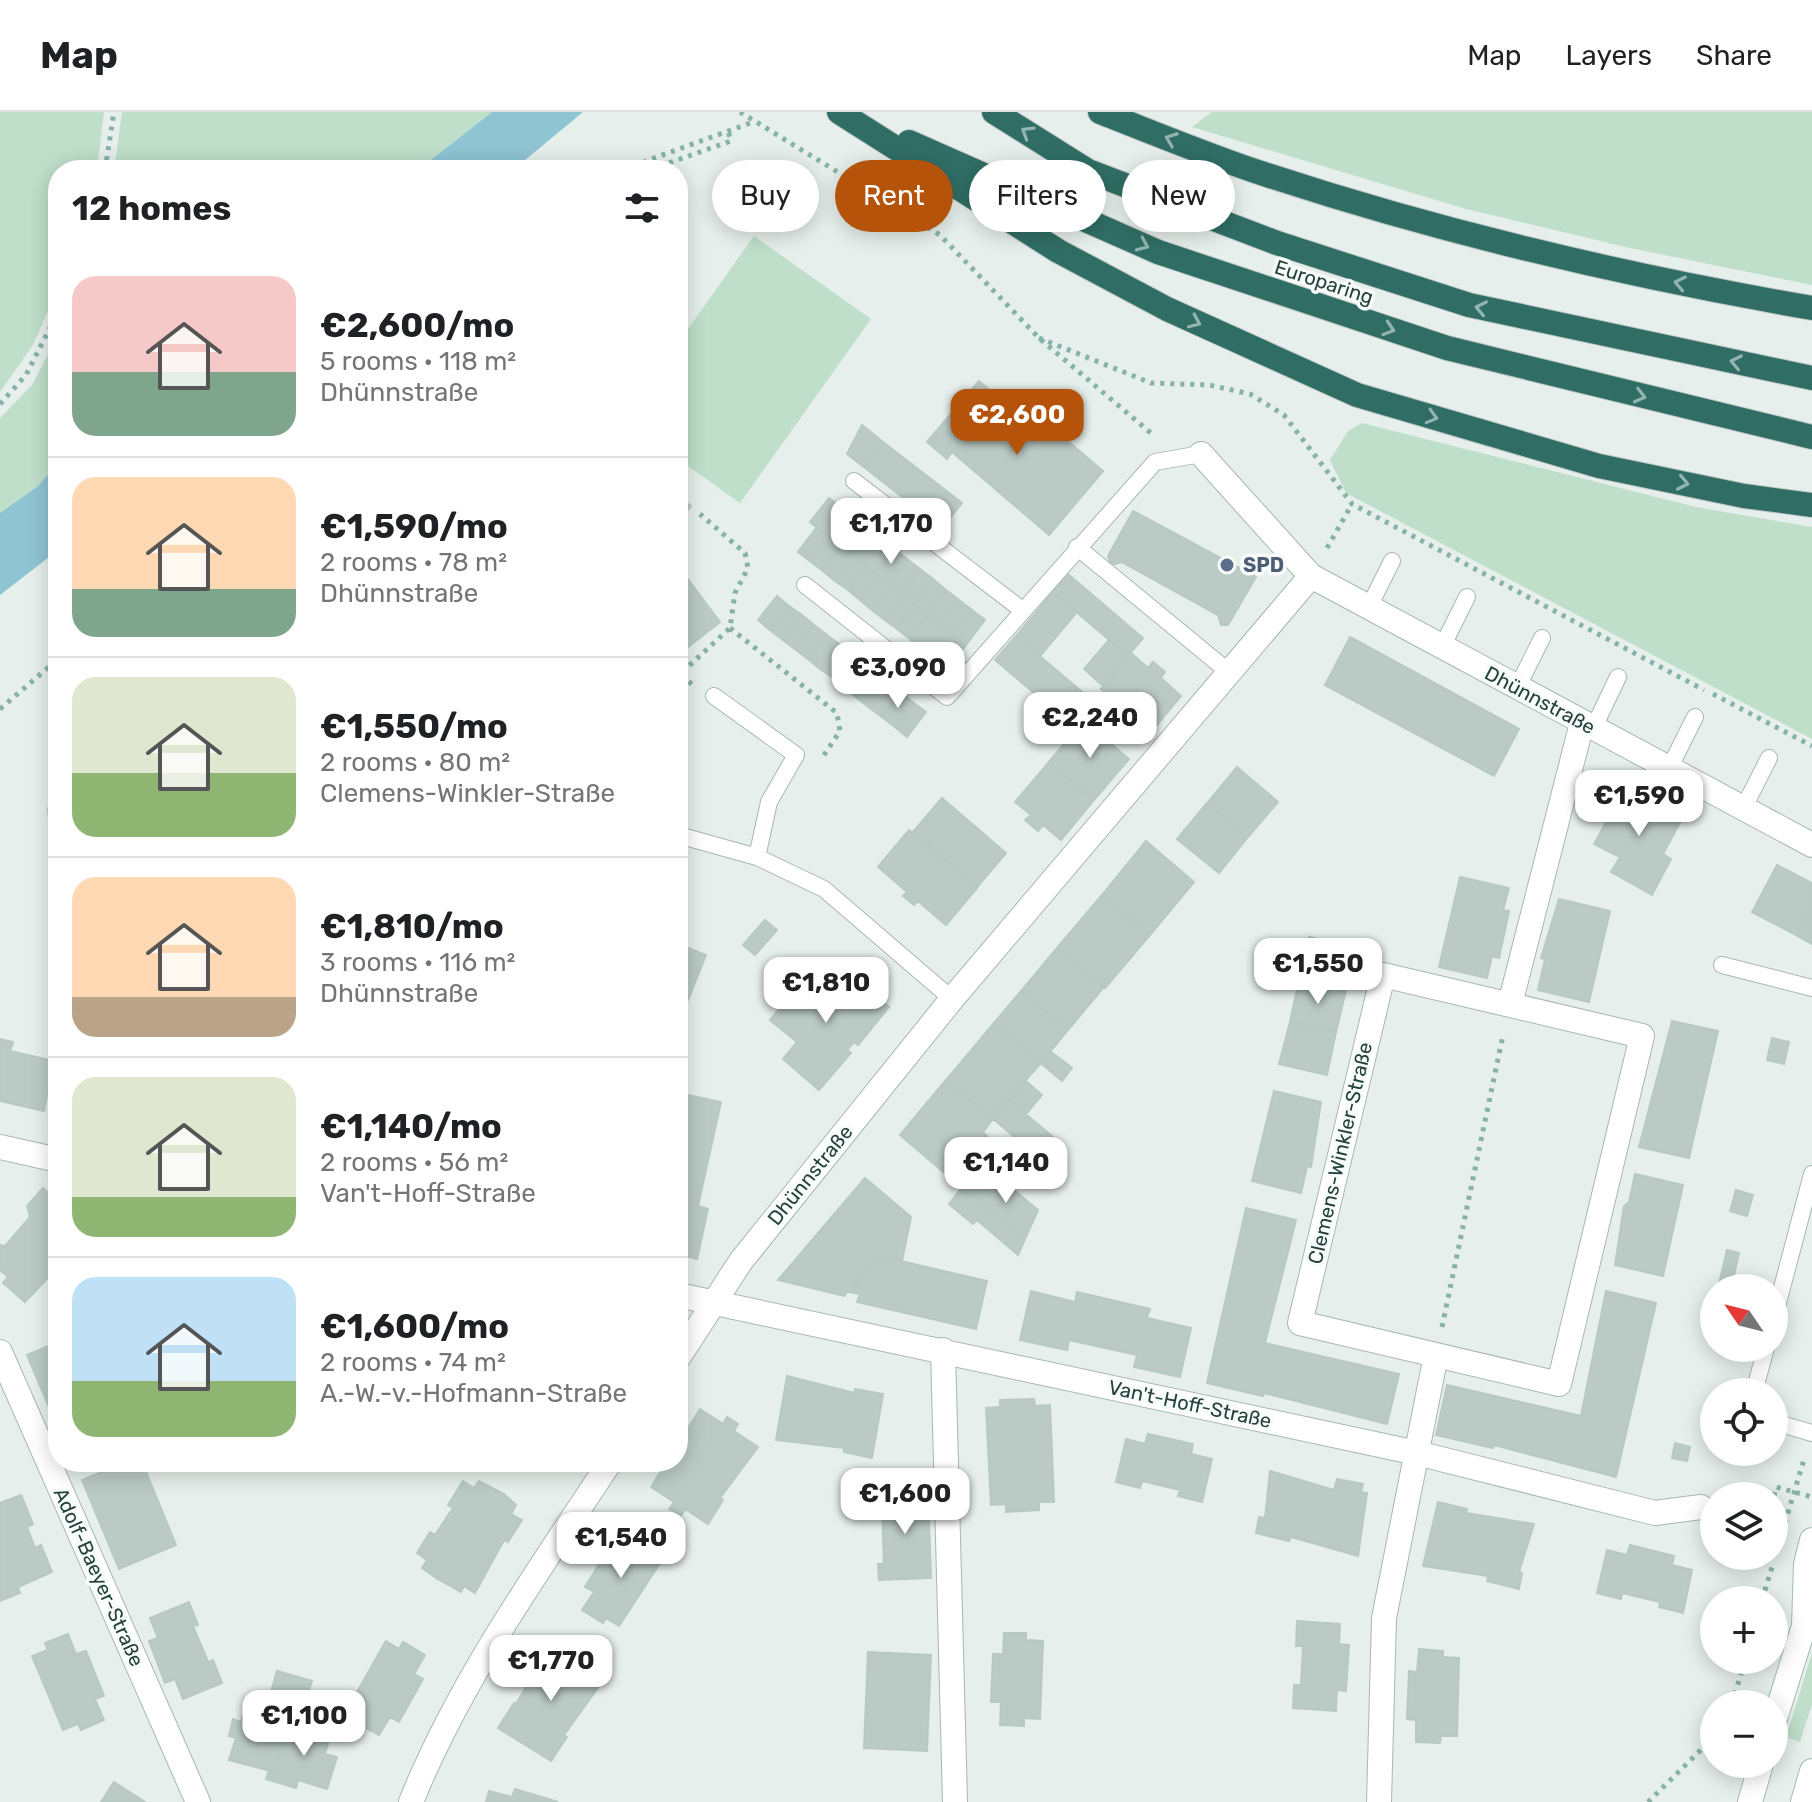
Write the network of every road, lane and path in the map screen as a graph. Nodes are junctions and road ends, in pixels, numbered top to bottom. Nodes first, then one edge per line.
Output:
1 (114, 112) edge
2 (740, 112) edge
3 (840, 112) edge
4 (994, 112) edge
5 (1100, 112) edge
6 (754, 121) junction
7 (728, 131) junction
8 (107, 160) edge
9 (657, 160) edge
10 (677, 160) edge
11 (1812, 308) edge
12 (48, 332) edge
13 (1039, 338) junction
14 (1812, 378) edge
15 (0, 404) edge
16 (1812, 437) edge
17 (1201, 454) junction
18 (854, 481) dead end
19 (1352, 504) junction
20 (1812, 505) edge
21 (700, 514) dead end
22 (1077, 547) junction
23 (1392, 561) dead end
24 (1311, 576) junction
25 (805, 585) dead end
26 (1467, 597) dead end
27 (1369, 607) junction
28 (1022, 610) junction
29 (1542, 638) dead end
30 (1442, 647) junction
31 (688, 666) edge
32 (48, 668) edge
33 (1230, 673) junction
34 (1618, 677) dead end
35 (688, 680) edge
36 (1517, 688) junction
37 (706, 692) joint
38 (692, 699) dead end
39 (688, 705) edge
40 (0, 709) edge
41 (1695, 717) dead end
42 (1587, 726) junction
43 (1812, 746) edge
44 (1769, 758) dead end
45 (1669, 769) junction
46 (1743, 809) junction
47 (688, 838) edge
48 (1812, 845) edge
49 (757, 857) junction
50 (1722, 965) dead end
51 (1812, 988) edge
52 (952, 999) junction
53 (1510, 1004) junction
54 (0, 1147) edge
55 (48, 1158) edge
56 (1812, 1174) edge
57 (1786, 1274) edge
58 (688, 1297) edge
59 (714, 1302) junction
60 (688, 1342) edge
61 (943, 1350) junction
62 (0, 1352) edge
63 (1436, 1355) junction
64 (1788, 1426) edge
65 (1812, 1433) edge
66 (1807, 1450) dead end
67 (1417, 1453) junction
68 (48, 1461) edge
69 (53, 1472) edge
70 (603, 1472) edge
71 (1788, 1490) edge
72 (1794, 1492) junction
73 (1812, 1497) edge
74 (1700, 1507) edge
75 (1788, 1512) edge
76 (1812, 1540) edge
77 (1808, 1619) edge
78 (1785, 1690) edge
79 (1700, 1751) edge
80 (1812, 1771) edge
81 (1757, 1778) edge
82 (198, 1802) edge
83 (411, 1802) edge
84 (955, 1802) edge
85 (1379, 1802) edge
86 (1648, 1802) edge
87 (1750, 1802) edge
88 (1803, 1802) edge

1 - 8 path
2 - 6 path
3 -> 16 highway, Europaring
3 -> 20 highway
14 -> 4 highway, Europaring
11 -> 5 highway
6 - 7 path
6 - 13 path
7 - 9 path
7 - 10 path
12 - 15 path
13 - 17 path
13 - 19 path
17 - 22 lane
17 - 24 street, Dhünnstraße
18 - 28 lane
19 - 24 path
19 - 43 path
21 - 31 path
22 - 28 lane
22 - 33 lane
23 - 27 lane
24 - 27 street, Dhünnstraße
24 - 33 street, Dhünnstraße
25 - 28 lane
26 - 30 lane
27 - 30 street, Dhünnstraße
29 - 36 lane
30 - 36 street, Dhünnstraße
32 - 40 path
33 - 52 street, Dhünnstraße
34 - 42 lane
35 - 37 path
36 - 42 street, Dhünnstraße
37 - 49 lane
38 - 39 path
41 - 45 lane
42 - 45 street, Dhünnstraße
42 - 53 street
44 - 46 lane
45 - 46 street, Dhünnstraße
46 - 48 street, Dhünnstraße
47 - 49 lane
49 - 52 lane
50 - 51 lane
52 - 59 street, Dhünnstraße
53 - 63 path
53 - 63 street, Clemens-Winkler-Straße
53 - 63 street, Clemens-Winkler-Straße
54 - 55 street
56 - 57 lane
58 - 59 street, Van't-Hoff-Straße
59 - 60 street, Dhünnstraße
59 - 61 street, Van't-Hoff-Straße
61 - 67 street, Van't-Hoff-Straße
61 - 84 street
62 - 68 street, Adolf-Baeyer-Straße
63 - 67 street
64 - 65 lane
66 - 72 path
67 - 74 street, Van't-Hoff-Straße
67 - 85 street
69 - 82 street, Adolf-Baeyer-Straße
70 - 83 street
71 - 72 path
72 - 73 path
72 - 75 path
76 - 77 street
77 - 78 street
79 - 86 path
80 - 88 street
81 - 87 street

